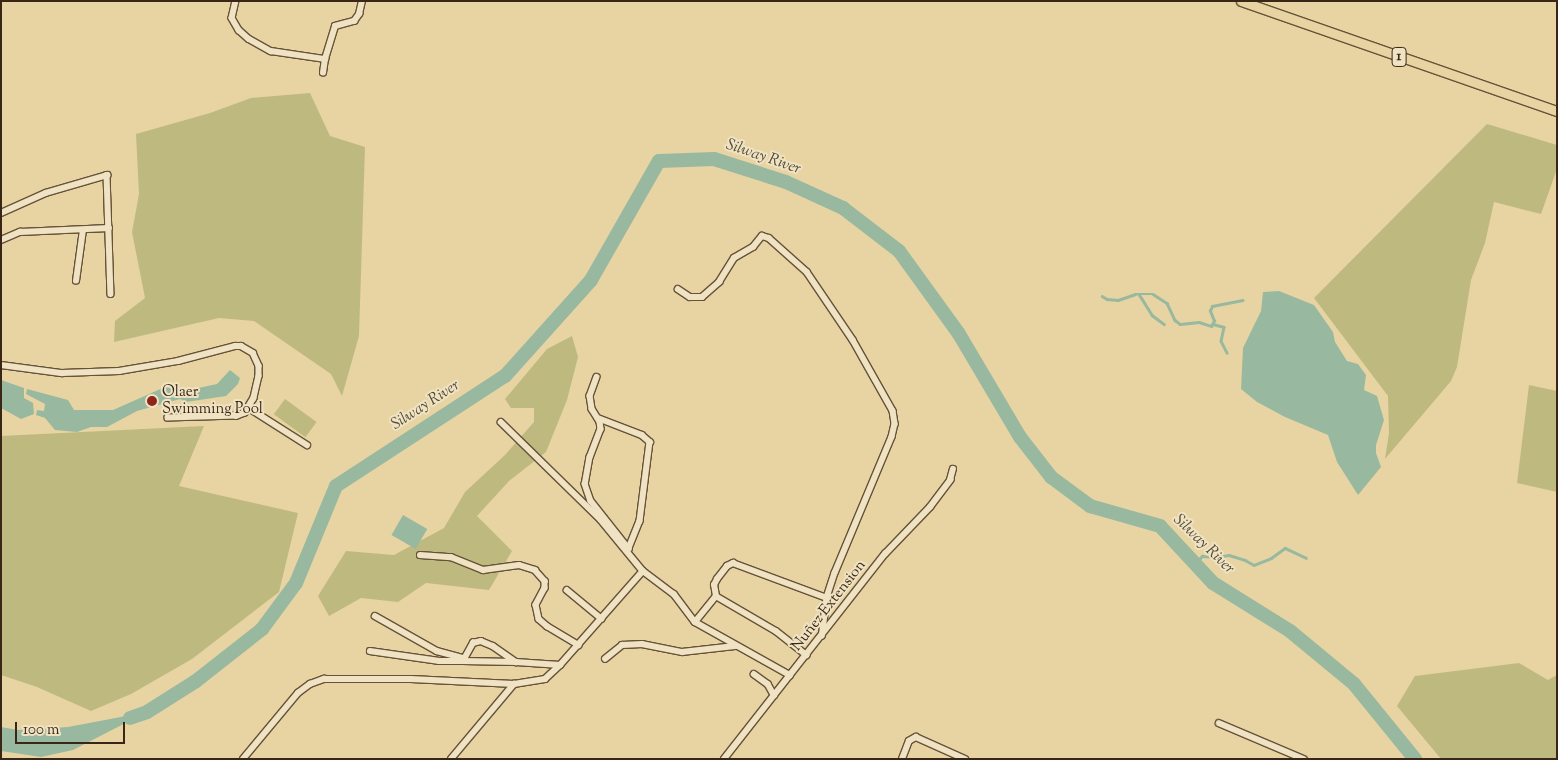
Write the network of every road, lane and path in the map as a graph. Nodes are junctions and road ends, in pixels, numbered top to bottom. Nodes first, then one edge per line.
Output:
1 (236, 1) edge
2 (362, 1) edge
3 (1241, 1) edge
4 (325, 59) junction
5 (323, 73) dead end
6 (1557, 111) edge
7 (1, 213) edge
8 (109, 228) junction
9 (83, 230) junction
10 (1, 240) edge
11 (76, 281) dead end
12 (678, 289) dead end
13 (111, 294) dead end
14 (1, 365) edge
15 (597, 376) dead end
16 (249, 408) junction
17 (168, 418) dead end
18 (597, 418) junction
19 (501, 422) dead end
20 (307, 445) dead end
21 (953, 470) dead end
22 (628, 551) junction
23 (420, 555) dead end
24 (643, 571) junction
25 (567, 590) dead end
26 (716, 596) junction
27 (827, 598) junction
28 (375, 616) dead end
29 (602, 619) junction
30 (695, 622) junction
31 (822, 636) junction
32 (579, 645) junction
33 (736, 646) junction
34 (370, 651) dead end
35 (807, 655) junction
36 (463, 659) junction
37 (604, 659) dead end
38 (516, 662) junction
39 (560, 665) junction
40 (754, 674) dead end
41 (790, 676) junction
42 (514, 684) junction
43 (774, 695) junction
44 (1219, 723) dead end
45 (243, 759) edge
46 (451, 759) edge
47 (724, 759) edge
48 (902, 759) edge
49 (965, 759) edge
50 (1304, 759) edge

1 - 4 street
2 - 4 street
3 - 6 main road, 1
4 - 5 street
7 - 8 street
8 - 9 street
8 - 13 street
9 - 10 street
9 - 11 street
12 - 27 street
14 - 16 street
15 - 18 street
16 - 17 street
16 - 20 street
18 - 22 street
18 - 22 street
19 - 22 street
21 - 31 street, Nuñez Extension
22 - 24 street
23 - 32 street
24 - 29 street
24 - 30 street
25 - 29 street
26 - 27 street
26 - 30 street
26 - 35 street
27 - 31 street
28 - 36 street
29 - 32 street
30 - 33 street
31 - 35 street, Nuñez Extension
32 - 39 street
33 - 37 street
33 - 41 street
34 - 36 street
35 - 41 street, Nuñez Extension
36 - 38 street
36 - 38 street
38 - 39 street
39 - 42 street
40 - 43 street
41 - 43 street, Nuñez Extension
42 - 45 street
42 - 46 street
43 - 47 street, Nuñez Extension
44 - 50 street
48 - 49 street

